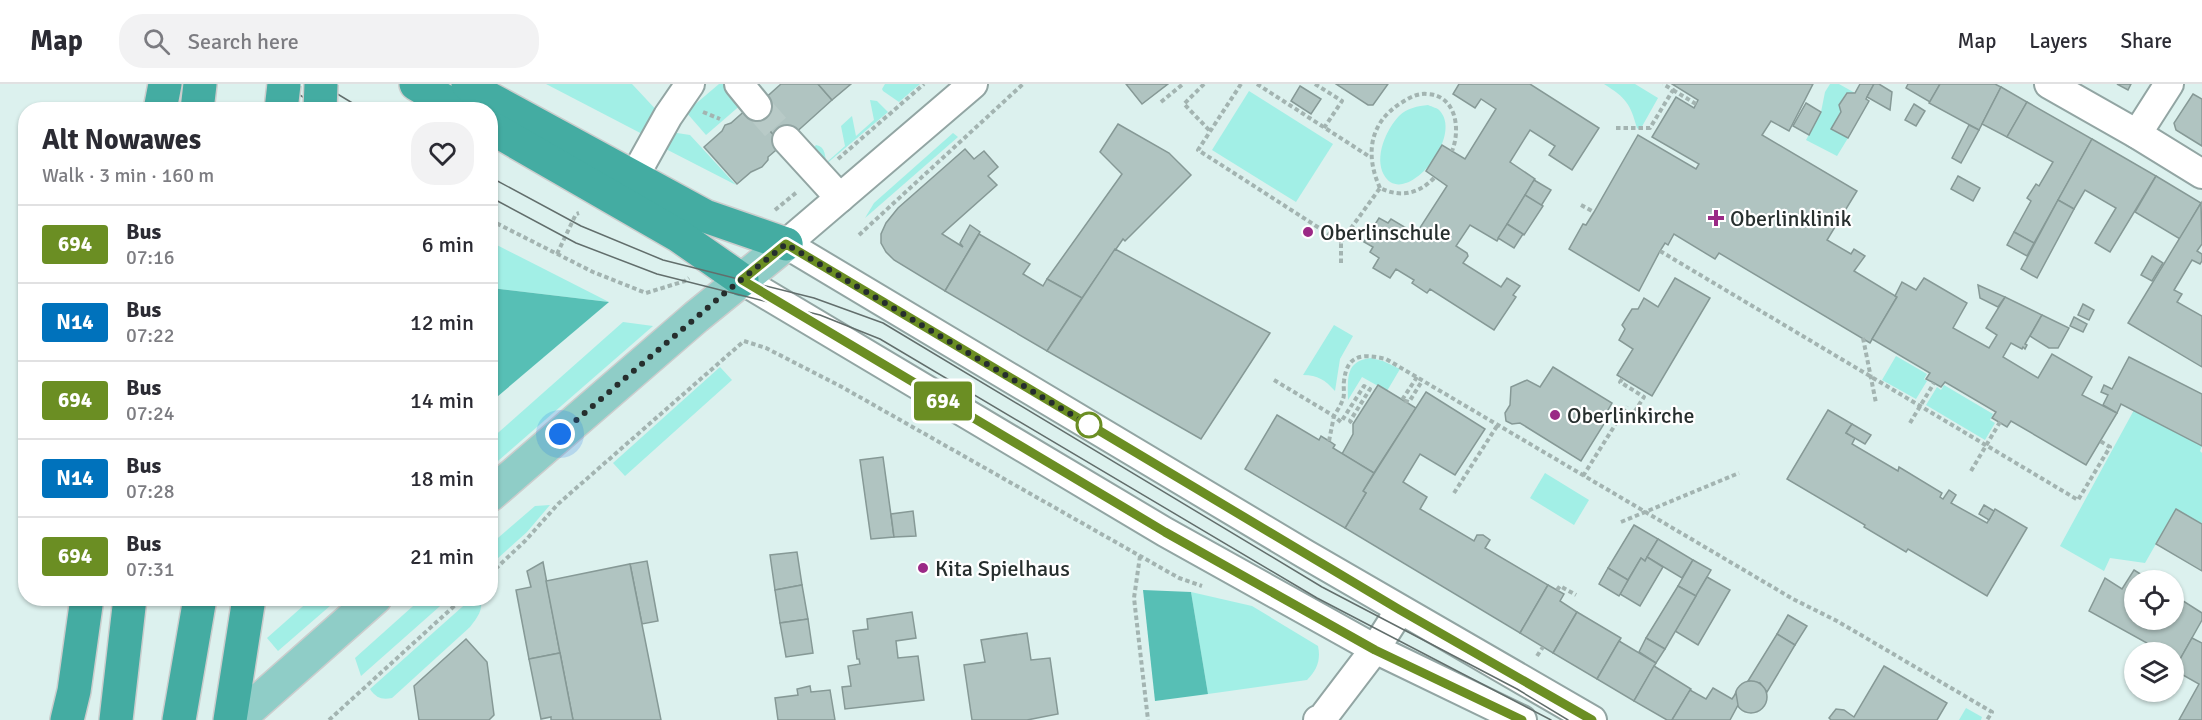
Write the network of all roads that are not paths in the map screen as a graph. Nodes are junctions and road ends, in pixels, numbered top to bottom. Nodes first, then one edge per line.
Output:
1 (165, 84) edge
2 (284, 84) edge
3 (321, 84) edge
4 (416, 84) edge
5 (468, 84) edge
6 (690, 84) edge
7 (739, 84) edge
8 (973, 84) edge
9 (2049, 84) edge
10 (2169, 84) edge
11 (162, 102) edge
12 (282, 102) edge
13 (320, 102) edge
14 (446, 102) edge
15 (496, 102) edge
16 (498, 103) edge
17 (757, 106) tunnel mouth
18 (498, 132) edge
19 (2137, 134) junction
20 (788, 140) tunnel mouth
21 (2202, 174) edge
22 (634, 177) junction
23 (840, 198) junction
24 (786, 244) junction
25 (742, 280) junction
26 (498, 488) edge
27 (86, 606) edge
28 (129, 606) edge
29 (248, 606) edge
30 (366, 606) edge
31 (198, 609) edge
32 (1400, 610) junction
33 (1375, 650) junction
34 (76, 710) edge
35 (116, 720) edge
36 (179, 720) edge
37 (230, 720) edge
38 (237, 720) edge
39 (1318, 720) edge
40 (1522, 720) edge
41 (1592, 720) edge

1 - 11 highway
2 - 12 highway, bridge
3 - 13 highway, bridge
4 - 14 highway
5 - 15 highway
6 - 22 street
7 - 17 street
8 - 23 street
9 - 19 street
10 - 19 street
16 - 22 highway
18 - 25 highway
19 - 21 street
20 - 23 street
22 - 24 highway
23 - 24 street
24 - 25 main road
24 - 32 street
25 - 26 main road
25 - 33 street
27 - 34 highway
28 - 35 highway
29 - 37 highway
30 - 38 main road
31 - 36 highway
32 - 33 street
32 - 41 street
33 - 39 street
33 - 40 street

